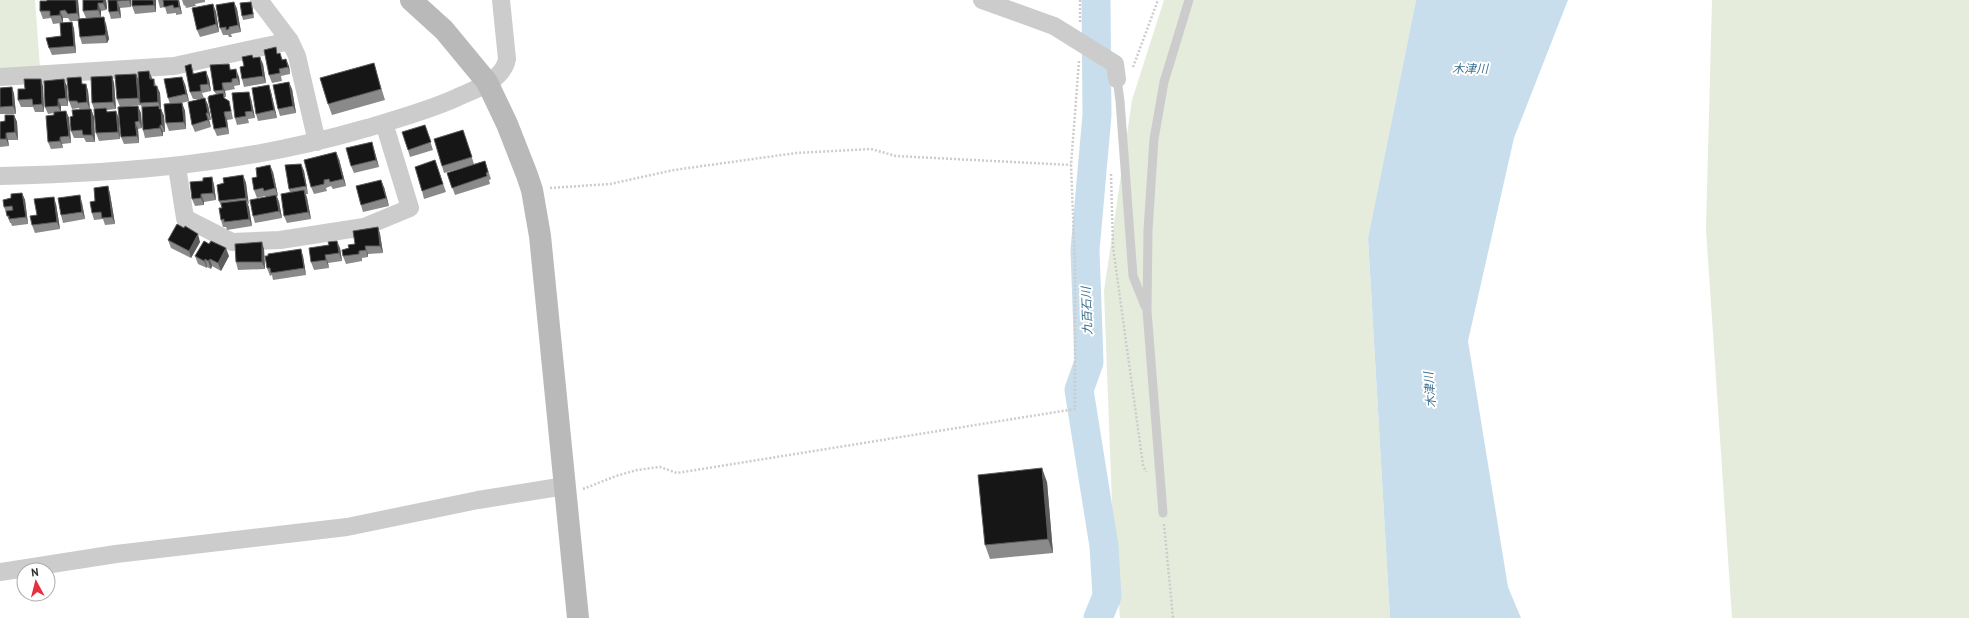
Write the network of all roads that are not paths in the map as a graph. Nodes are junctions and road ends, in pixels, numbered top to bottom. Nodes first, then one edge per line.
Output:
1 (259, 0) edge
2 (411, 0) edge
3 (501, 0) edge
4 (982, 0) edge
5 (1189, 0) edge
6 (290, 41) junction
7 (1116, 71) joint
8 (0, 77) edge
9 (488, 82) junction
10 (384, 123) junction
11 (317, 142) junction
12 (177, 167) junction
13 (0, 176) edge
14 (1147, 311) junction
15 (565, 486) junction
16 (1163, 514) dead end
17 (0, 572) edge
18 (578, 618) edge

1 - 6 street
2 - 9 street
3 - 9 street
4 - 7 street
5 - 14 lane
6 - 8 street
6 - 11 street
7 - 14 lane
9 - 10 street
9 - 15 street
10 - 11 street
10 - 12 street
11 - 12 street
12 - 13 street
14 - 16 lane
15 - 17 street
15 - 18 street

